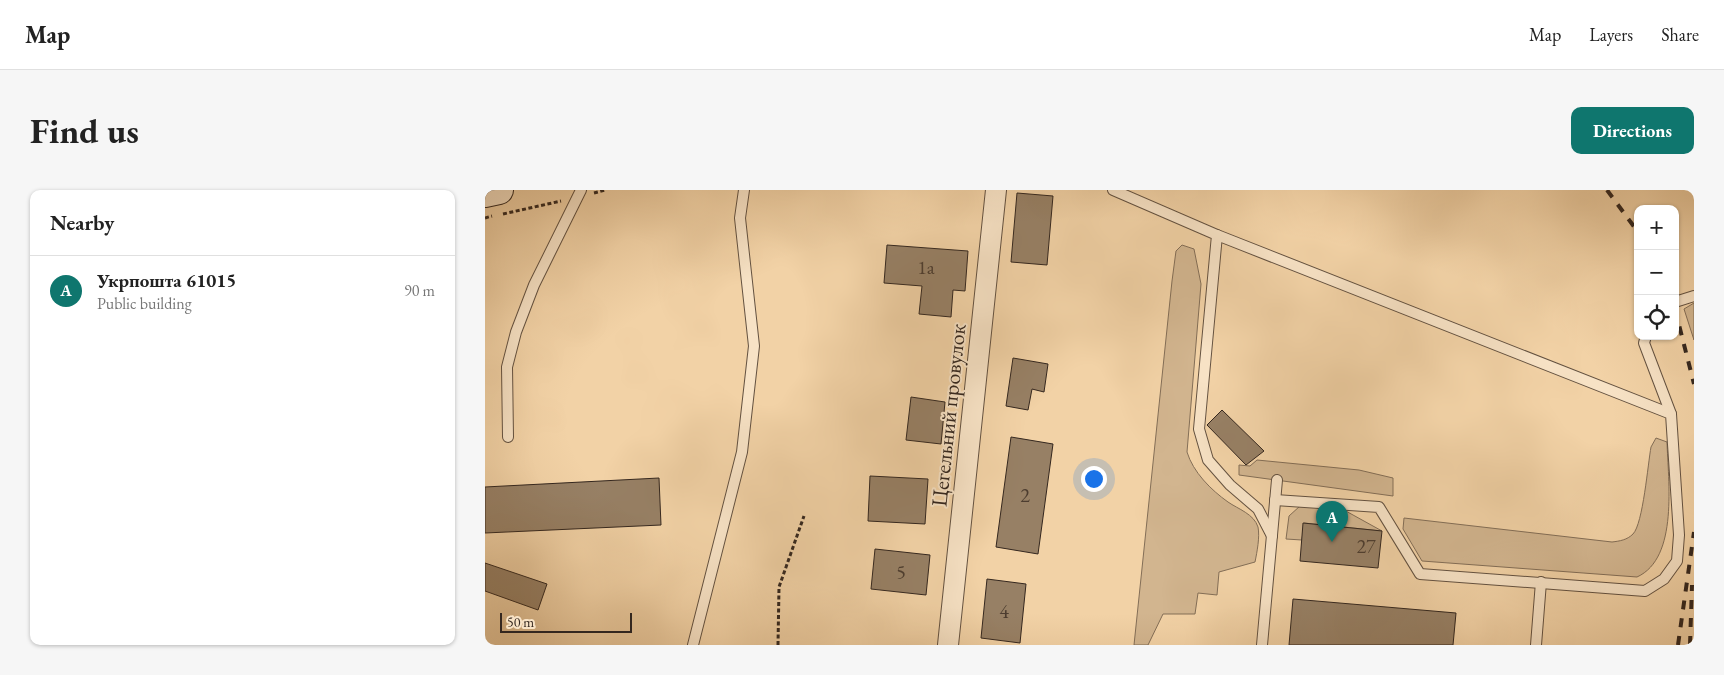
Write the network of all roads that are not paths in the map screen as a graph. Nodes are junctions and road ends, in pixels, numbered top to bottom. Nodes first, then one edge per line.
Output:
1 (499, 190) edge
2 (745, 190) edge
3 (995, 190) edge
4 (1113, 190) edge
5 (485, 193) edge
6 (579, 194) edge
7 (1217, 235) junction
8 (1694, 296) edge
9 (1679, 301) edge
10 (1645, 340) edge
11 (1671, 414) junction
12 (508, 437) dead end
13 (1277, 480) dead end
14 (1275, 500) junction
15 (1272, 536) junction
16 (1541, 582) junction
17 (693, 645) edge
18 (948, 645) edge
19 (1262, 645) edge
20 (1536, 645) edge

1 - 5 street
2 - 17 lane
3 - 18 street, Цегельний провулок
4 - 7 lane
6 - 12 lane
7 - 11 lane
7 - 15 lane
8 - 9 lane
10 - 11 lane
11 - 16 lane
13 - 14 lane
14 - 15 lane
14 - 16 lane
15 - 19 lane
16 - 20 lane

